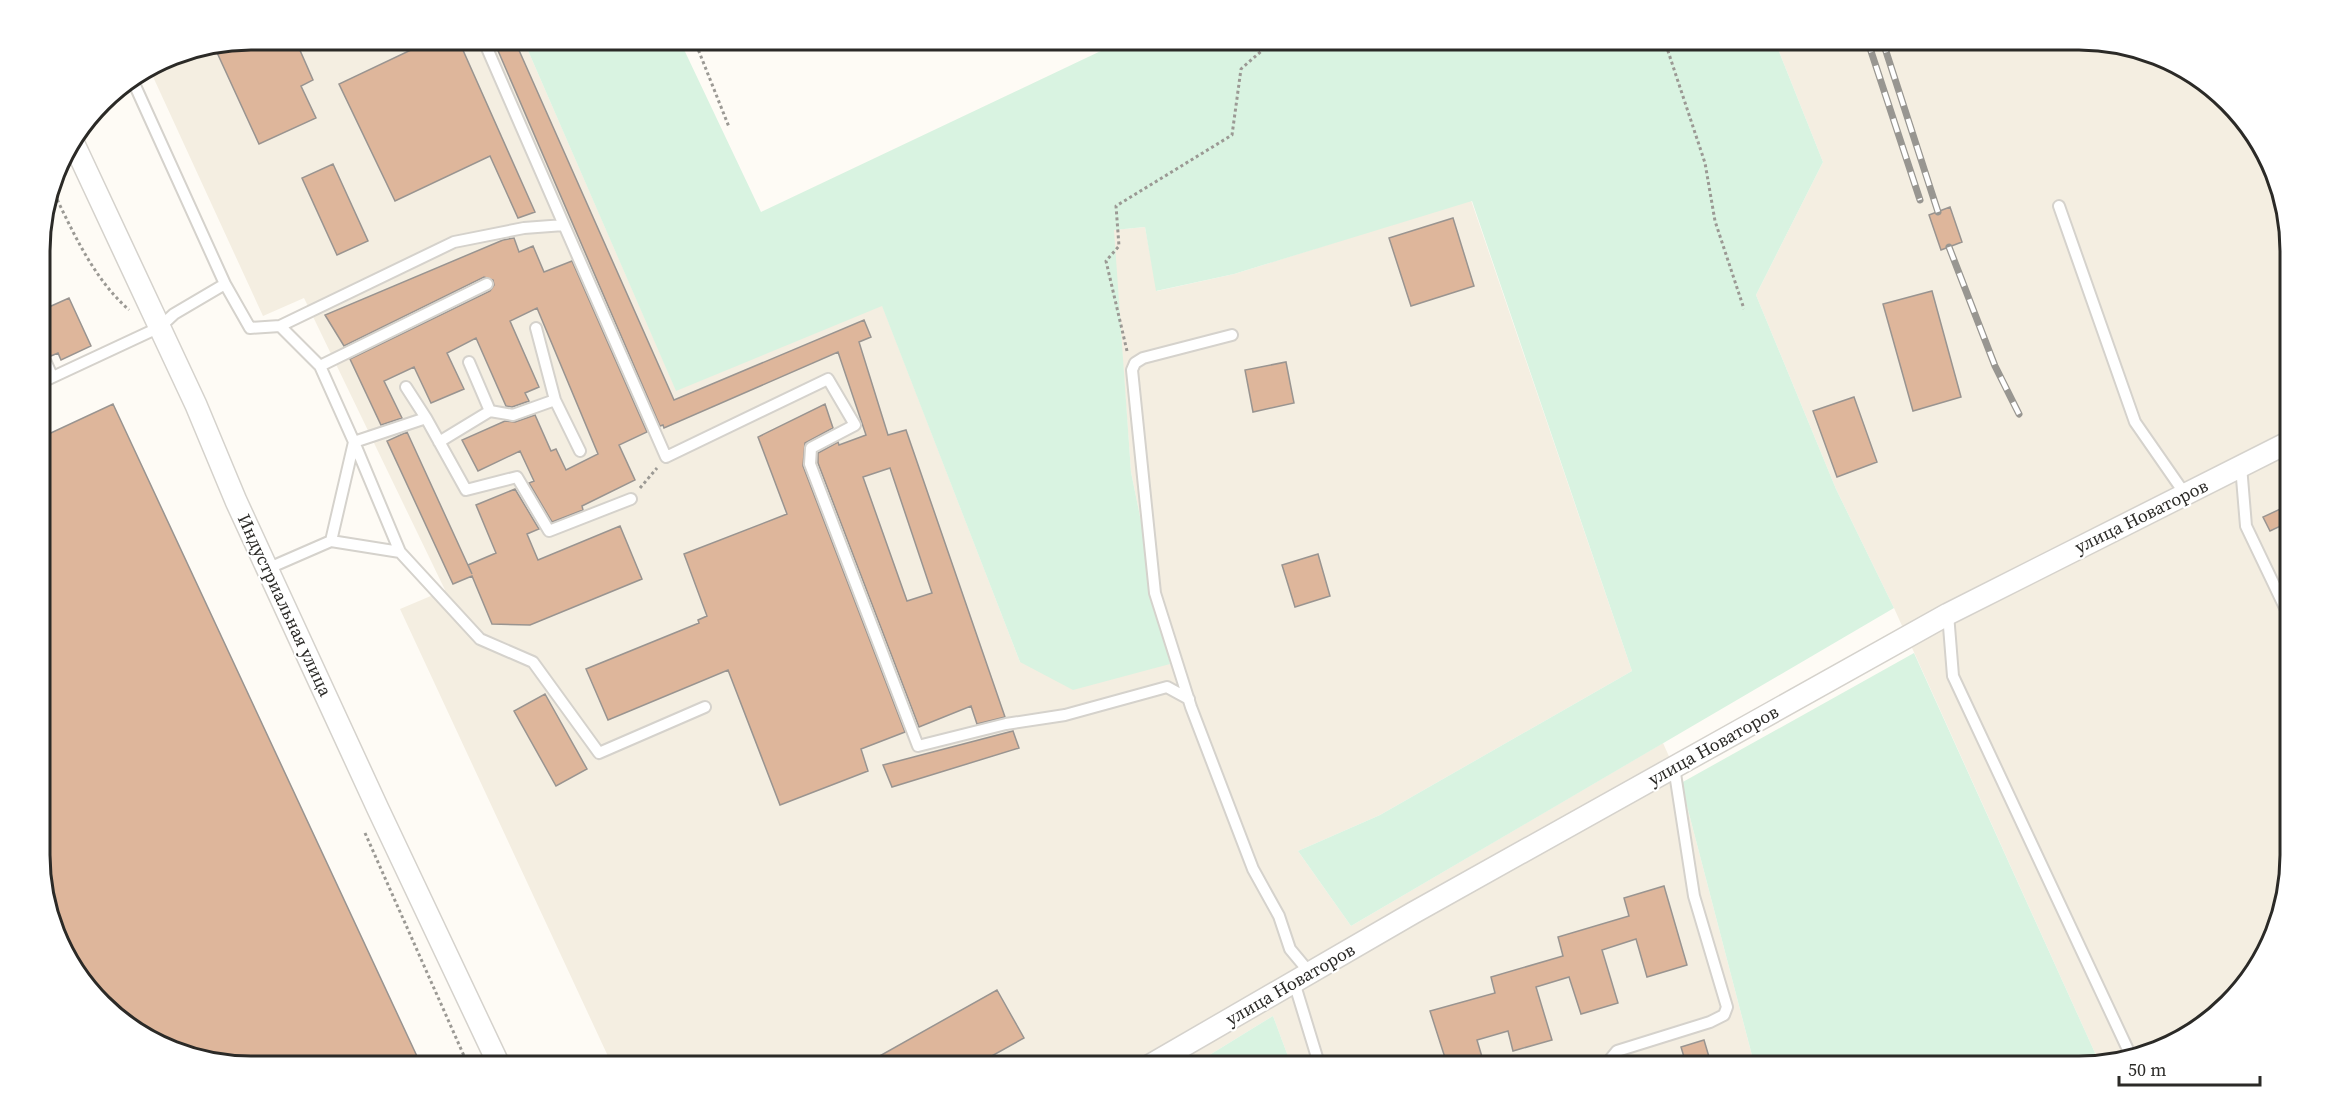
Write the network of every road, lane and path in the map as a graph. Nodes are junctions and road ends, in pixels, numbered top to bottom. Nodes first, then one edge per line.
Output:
1 (488, 50) edge
2 (698, 50) edge
3 (1263, 50) edge
4 (1668, 50) edge
5 (135, 86) edge
6 (729, 128) dead end
7 (76, 149) edge
8 (57, 198) edge
9 (2059, 206) dead end
10 (564, 225) junction
11 (225, 284) junction
12 (487, 284) dead end
13 (1744, 309) dead end
14 (137, 317) dead end
15 (280, 326) junction
16 (160, 327) junction
17 (536, 328) dead end
18 (1232, 335) dead end
19 (469, 362) dead end
20 (320, 366) junction
21 (1132, 370) junction
22 (50, 371) edge
23 (52, 375) joint
24 (406, 387) dead end
25 (555, 399) junction
26 (490, 411) junction
27 (426, 418) junction
28 (439, 441) junction
29 (354, 442) junction
30 (2280, 446) edge
31 (580, 451) dead end
32 (666, 457) junction
33 (2241, 466) junction
34 (2185, 494) junction
35 (631, 499) joint
36 (331, 541) junction
37 (400, 552) junction
38 (269, 567) junction
39 (2280, 597) edge
40 (1948, 614) junction
41 (1189, 699) junction
42 (705, 707) dead end
43 (1674, 767) junction
44 (1302, 977) junction
45 (2129, 1050) edge
46 (496, 1056) edge
47 (1166, 1056) edge
48 (1318, 1056) edge
49 (1613, 1056) edge

1 - 10 lane
2 - 6 path
3 - 21 path
4 - 13 path
5 - 11 lane
7 - 16 street, Индустриальная улица
8 - 14 path
9 - 34 lane
10 - 15 lane
10 - 32 lane
11 - 15 lane
11 - 16 lane
12 - 20 lane
15 - 20 lane
16 - 23 lane
16 - 38 street, Индустриальная улица
17 - 25 lane
18 - 21 lane
19 - 26 lane
20 - 29 lane
21 - 41 lane
22 - 23 lane
24 - 27 lane
25 - 26 lane
25 - 31 lane
26 - 28 lane
27 - 28 lane
27 - 29 lane
28 - 35 lane
29 - 36 lane
29 - 37 lane
30 - 33 street, улица Новаторов
32 - 35 path
32 - 41 lane
33 - 34 street, улица Новаторов
33 - 39 lane
34 - 40 street, улица Новаторов
36 - 37 lane
36 - 38 lane
37 - 42 lane
38 - 46 street, Индустриальная улица
40 - 43 street, улица Новаторов
40 - 45 lane
41 - 44 lane
43 - 44 street, улица Новаторов
43 - 49 lane
44 - 47 street, улица Новаторов
44 - 48 lane

